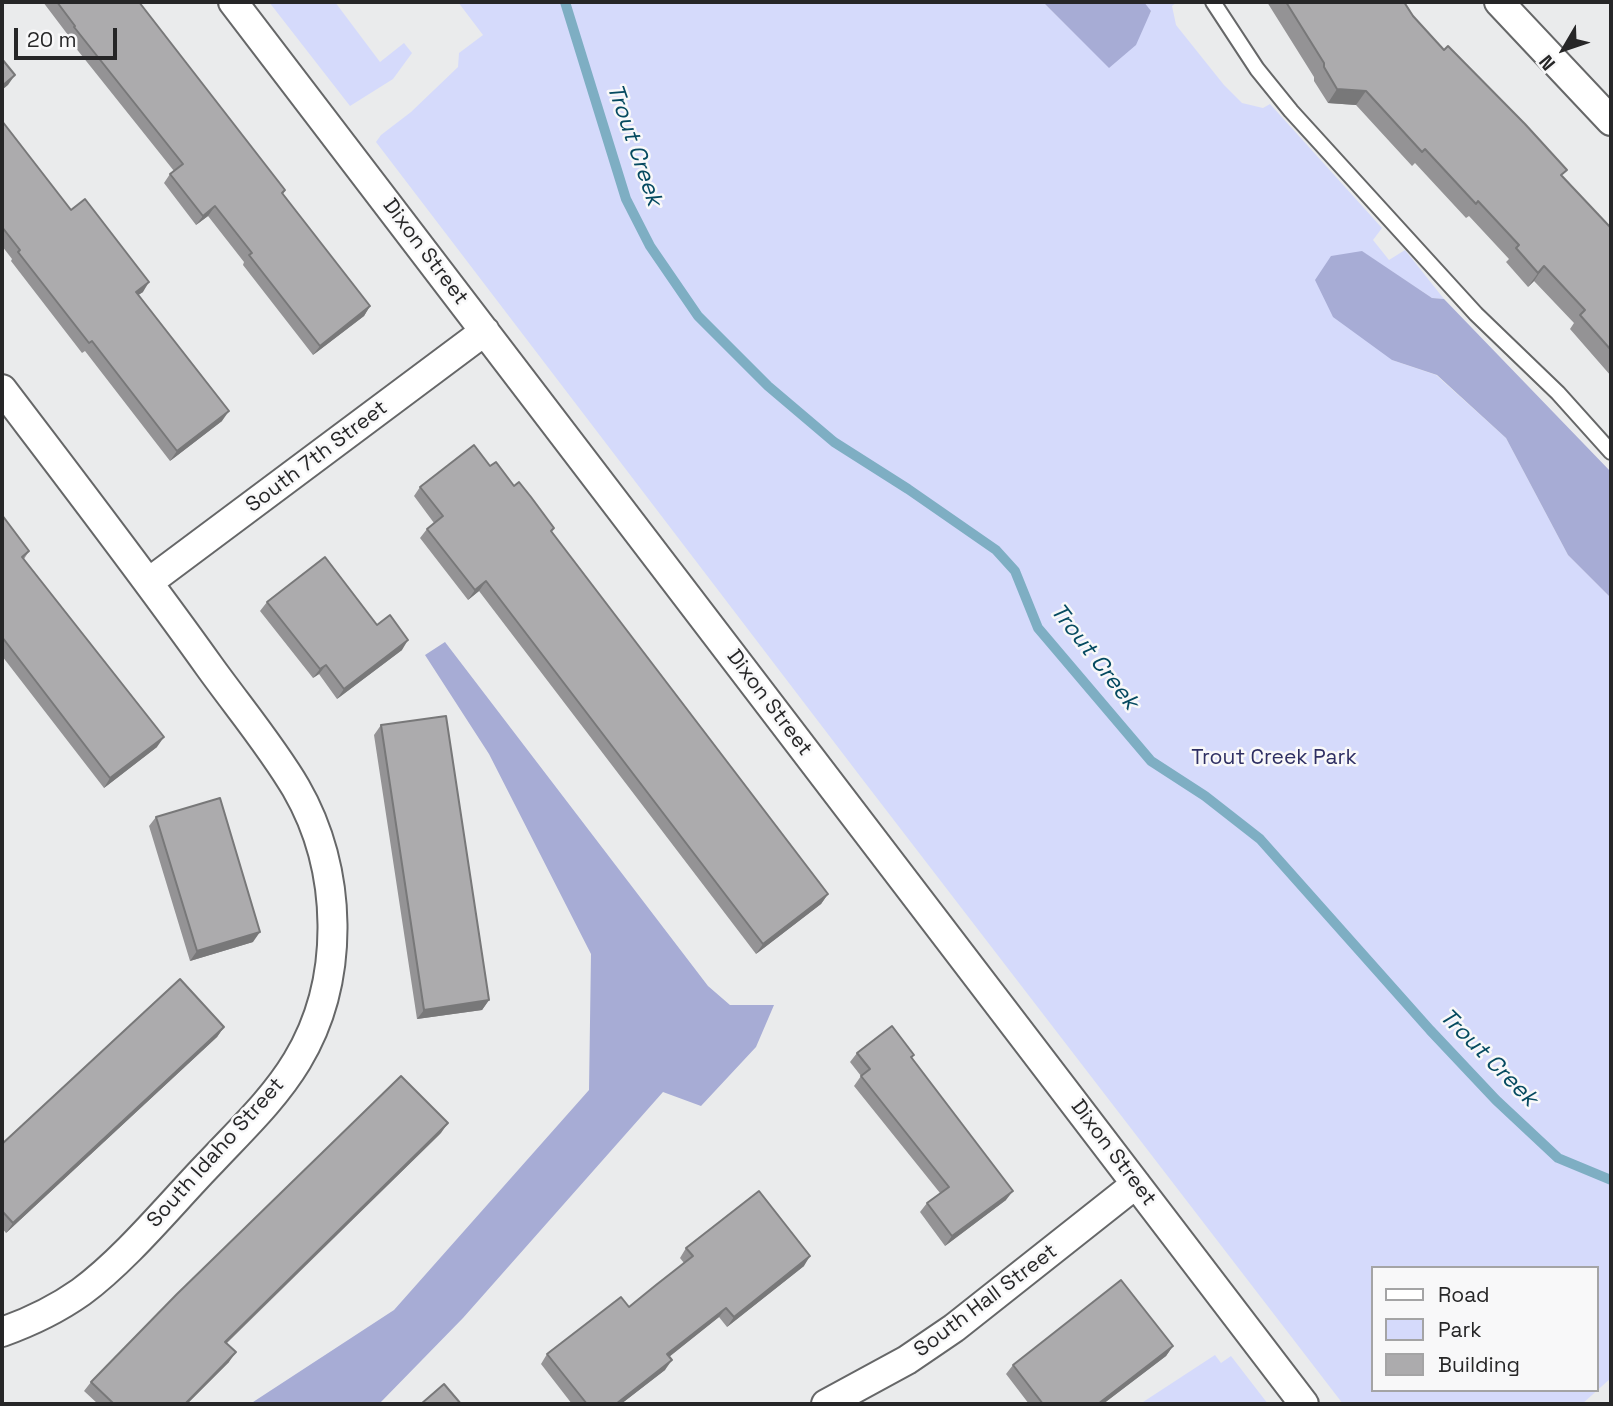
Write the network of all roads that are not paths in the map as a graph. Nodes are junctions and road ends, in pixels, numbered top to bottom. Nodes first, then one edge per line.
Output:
1 (233, 2) edge
2 (1213, 2) edge
3 (1499, 2) edge
4 (1611, 121) edge
5 (485, 331) junction
6 (2, 389) edge
7 (1611, 452) edge
8 (149, 582) junction
9 (1136, 1184) junction
10 (2, 1332) edge
11 (826, 1404) edge
12 (1304, 1404) edge

1 - 5 street, Dixon Street
2 - 7 lane
3 - 4 street
5 - 8 street, South 7th Street
5 - 9 street, Dixon Street
6 - 8 street, South Idaho Street
8 - 10 street, South Idaho Street
9 - 11 street, South Hall Street
9 - 12 street, Dixon Street

